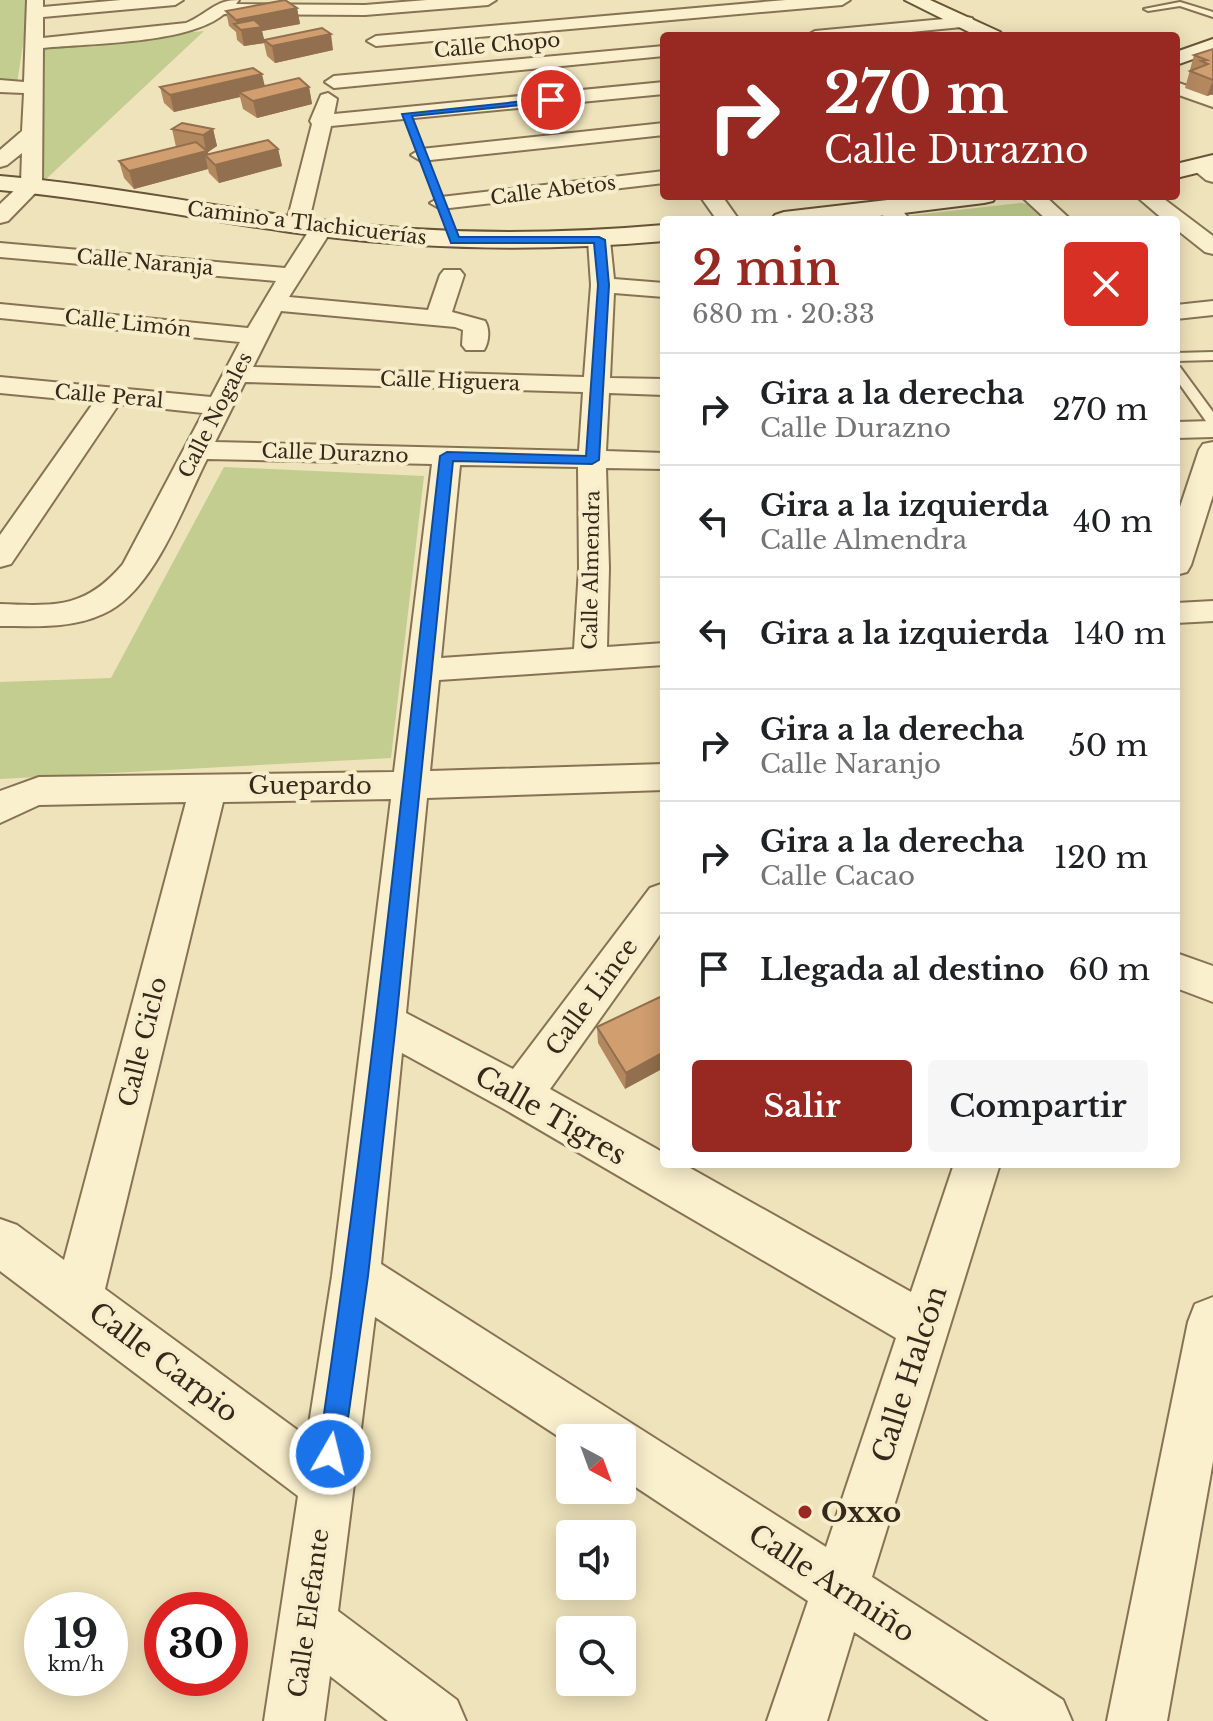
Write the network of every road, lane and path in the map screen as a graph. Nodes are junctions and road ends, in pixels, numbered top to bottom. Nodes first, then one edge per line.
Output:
1 (175, 0) edge
2 (488, 0) edge
3 (573, 0) edge
4 (842, 0) edge
5 (914, 0) edge
6 (782, 3) edge
7 (226, 5) edge
8 (364, 5) edge
9 (34, 6) edge
10 (1148, 9) dead end
11 (1213, 15) edge
12 (966, 22) junction
13 (590, 23) junction
14 (813, 32) edge
15 (860, 32) edge
16 (985, 32) edge
17 (32, 44) junction
18 (1213, 45) edge
19 (365, 51) junction
20 (660, 51) edge
21 (614, 56) junction
22 (1180, 57) edge
23 (334, 82) junction
24 (0, 86) edge
25 (33, 88) junction
26 (1180, 89) edge
27 (1213, 101) edge
28 (655, 117) edge
29 (320, 121) junction
30 (0, 130) edge
31 (31, 133) junction
32 (419, 148) junction
33 (1180, 154) edge
34 (0, 161) edge
35 (1200, 169) edge
36 (660, 177) edge
37 (0, 183) edge
38 (31, 186) junction
39 (961, 200) edge
40 (1037, 200) edge
41 (1152, 200) edge
42 (441, 203) junction
43 (893, 214) edge
44 (0, 216) edge
45 (857, 216) edge
46 (1055, 216) edge
47 (1173, 216) edge
48 (1180, 222) edge
49 (309, 226) junction
50 (660, 233) edge
51 (599, 240) junction
52 (455, 241) junction
53 (1213, 247) edge
54 (0, 250) edge
55 (290, 275) junction
56 (452, 275) dead end
57 (603, 285) junction
58 (660, 290) edge
59 (273, 303) junction
60 (1213, 308) edge
61 (0, 311) edge
62 (1180, 312) edge
63 (438, 317) junction
64 (256, 336) junction
65 (475, 345) dead end
66 (1213, 356) edge
67 (1180, 357) edge
68 (236, 374) junction
69 (1180, 374) edge
70 (0, 385) edge
71 (595, 385) junction
72 (660, 387) edge
73 (111, 397) junction
74 (1206, 403) edge
75 (218, 406) junction
76 (1213, 421) edge
77 (1213, 429) edge
78 (1180, 430) edge
79 (197, 450) junction
80 (1213, 450) edge
81 (447, 456) junction
82 (592, 460) junction
83 (660, 461) edge
84 (1180, 553) edge
85 (0, 557) edge
86 (1213, 611) edge
87 (1180, 613) edge
88 (0, 615) edge
89 (660, 654) edge
90 (590, 660) junction
91 (425, 670) junction
92 (660, 777) edge
93 (409, 785) junction
94 (208, 787) junction
95 (3, 807) edge
96 (660, 904) edge
97 (1180, 972) edge
98 (1213, 984) edge
99 (386, 1023) junction
100 (520, 1095) junction
101 (976, 1168) edge
102 (0, 1242) edge
103 (356, 1276) junction
104 (78, 1298) junction
105 (1213, 1322) edge
106 (924, 1327) junction
107 (586, 1424) edge
108 (636, 1456) edge
109 (326, 1484) junction
110 (841, 1588) junction
111 (307, 1623) junction
112 (294, 1721) edge
113 (436, 1721) edge
114 (797, 1721) edge
115 (1042, 1721) edge
116 (1137, 1721) edge

1 - 9 street
2 - 8 street
3 - 13 street
4 - 6 street
5 - 12 street
6 - 13 street
6 - 14 street
7 - 8 street
7 - 17 street
8 - 19 street
9 - 17 street
10 - 11 lane
12 - 15 street
12 - 16 street
13 - 19 street
13 - 21 street
17 - 25 street
18 - 22 street
19 - 23 street, Calle Nogales
20 - 21 street, Calle Chopo
21 - 23 street, Calle Chopo
21 - 28 street
23 - 29 street, Calle Nogales
24 - 25 street
25 - 31 street
26 - 27 street
28 - 32 street
28 - 32 street
29 - 32 street
29 - 49 street, Calle Nogales
30 - 31 street
31 - 34 street
31 - 38 street
32 - 42 street
33 - 35 street
36 - 42 street, Calle Abetos
37 - 38 street, Camino a Tlachicuerías
38 - 44 street
38 - 49 street, Camino a Tlachicuerías
39 - 43 street
40 - 46 street
41 - 47 street
42 - 52 street
43 - 45 street
48 - 53 street
49 - 52 street, Camino a Tlachicuerías
49 - 55 street, Calle Nogales
50 - 51 street, Camino a Tlachicuerías
51 - 52 street, Camino a Tlachicuerías
51 - 57 street, Calle Almendra
54 - 55 street, Calle Naranja
55 - 59 street, Calle Nogales
56 - 63 street
57 - 58 street
57 - 71 street, Calle Almendra
59 - 63 street
59 - 64 street, Calle Nogales
60 - 62 street
61 - 64 street, Calle Limón
63 - 65 street
64 - 68 street, Calle Nogales
66 - 67 lane
68 - 71 street, Calle Higuera
68 - 75 street, Calle Nogales
69 - 74 lane
70 - 73 street, Calle Peral
71 - 72 street, Calle Higuera
71 - 82 street, Calle Almendra
73 - 75 street, Calle Peral
73 - 85 street
74 - 76 lane
75 - 79 street, Calle Nogales
77 - 78 street
79 - 81 street, Calle Durazno
79 - 88 street, Calle Nogales
80 - 84 street
81 - 82 street, Calle Durazno
81 - 91 street, Calle Elefante
82 - 83 street, Calle Durazno
82 - 90 street, Calle Almendra
86 - 87 street
89 - 90 street
90 - 91 street
91 - 93 street, Calle Elefante
92 - 93 street, Guepardo
93 - 94 street, Guepardo
93 - 99 street, Calle Elefante
94 - 95 street, Guepardo
94 - 104 street, Calle Ciclo
96 - 100 street, Calle Lince
97 - 98 street
99 - 100 street, Calle Tigres
99 - 103 street, Calle Elefante
100 - 106 street, Calle Tigres
101 - 106 street, Calle Halcón
102 - 104 street, Calle Carpio
103 - 107 street
103 - 109 street, Calle Elefante
104 - 109 street, Calle Carpio
105 - 116 street
106 - 110 street, Calle Halcón
108 - 110 street, Calle Armiño
109 - 111 street, Calle Elefante
110 - 114 street, Calle Halcón
110 - 115 street, Calle Armiño
111 - 112 street, Calle Elefante
111 - 113 street

